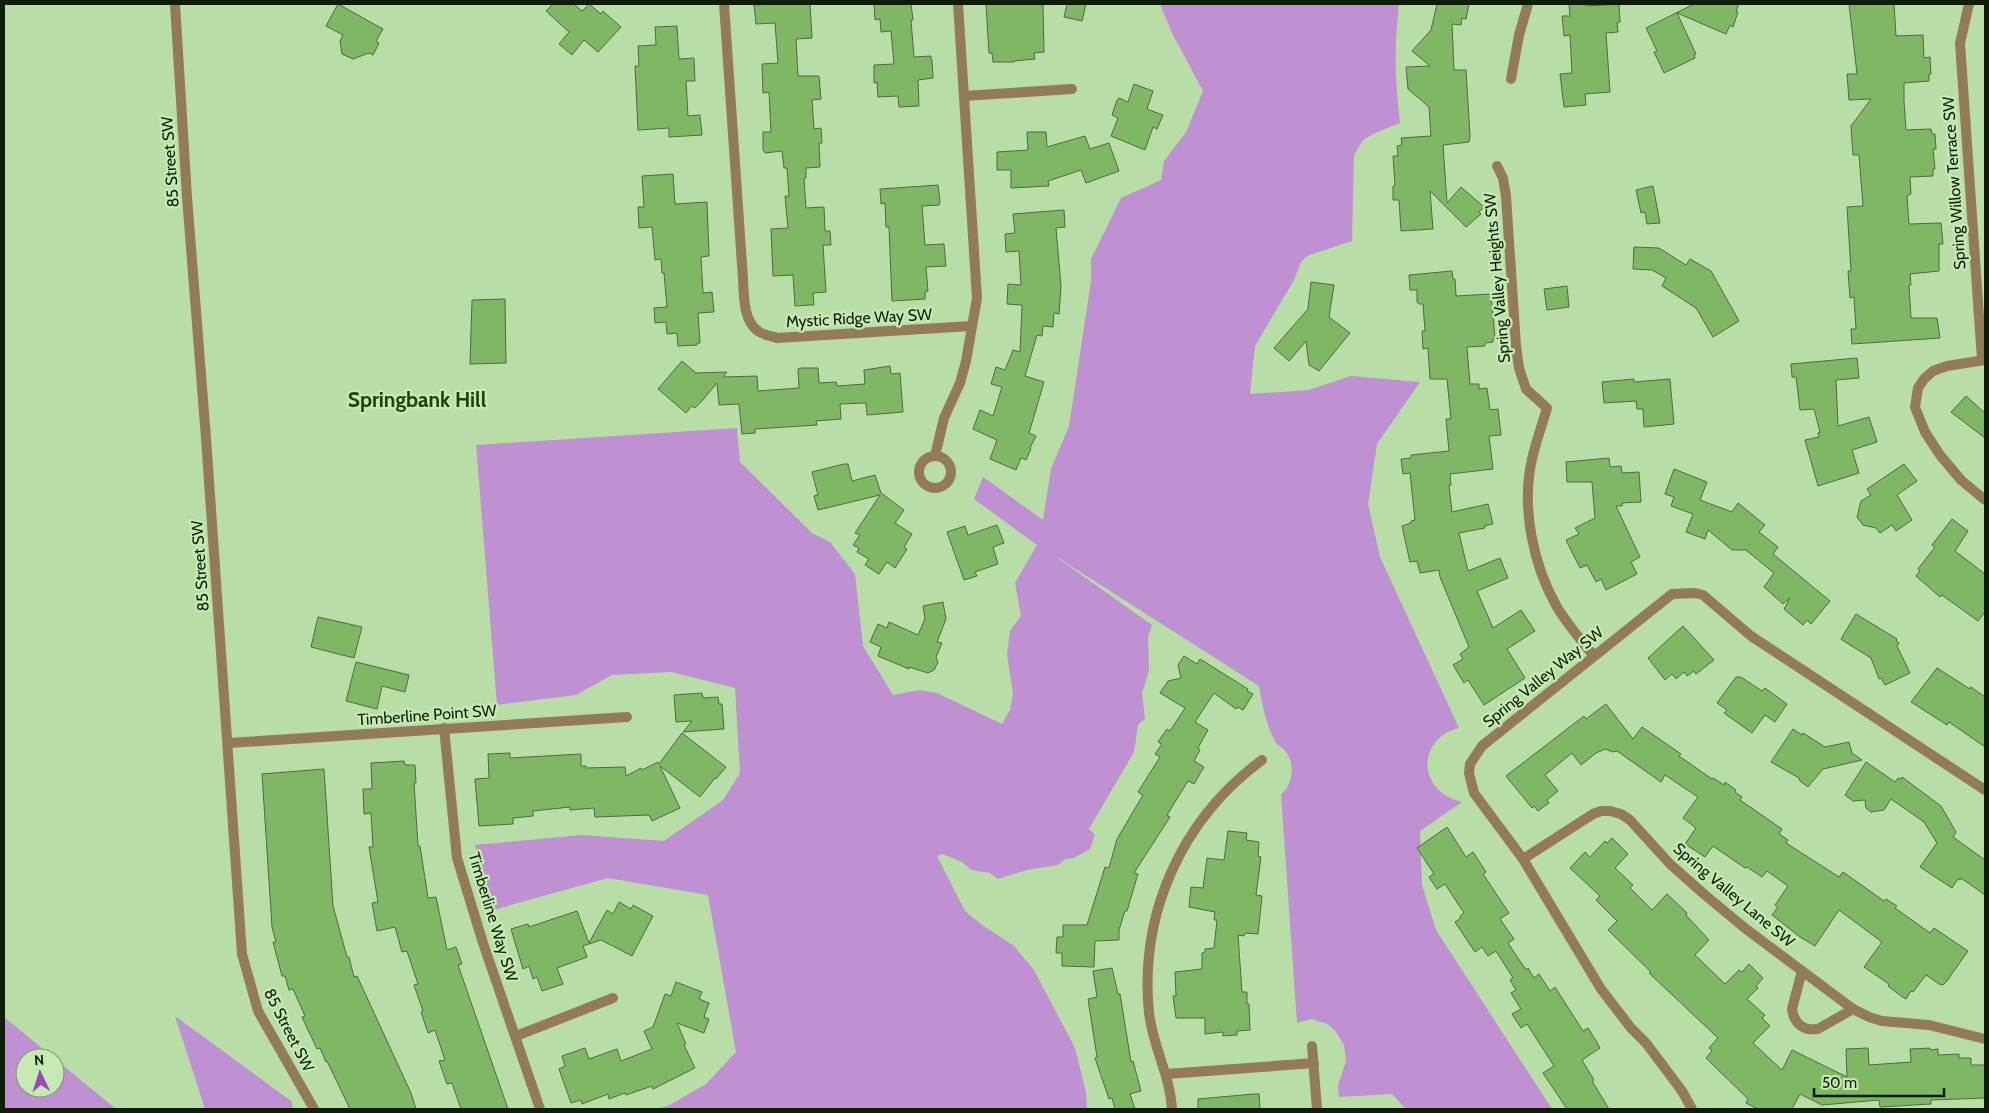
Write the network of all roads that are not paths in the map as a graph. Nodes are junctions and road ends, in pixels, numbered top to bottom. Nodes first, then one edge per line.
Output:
1 (175, 4) edge
2 (724, 4) edge
3 (958, 4) edge
4 (1528, 4) edge
5 (1969, 4) edge
6 (1511, 80) dead end
7 (1072, 89) dead end
8 (964, 96) junction
9 (1497, 166) dead end
10 (971, 326) junction
11 (1984, 360) edge
12 (935, 456) dead end
13 (1985, 500) edge
14 (1594, 656) junction
15 (627, 717) dead end
16 (444, 728) junction
17 (228, 743) junction
18 (1262, 760) dead end
19 (1985, 790) edge
20 (1523, 859) junction
21 (1802, 971) junction
22 (613, 998) dead end
23 (1853, 1009) junction
24 (516, 1036) junction
25 (1985, 1039) edge
26 (1312, 1046) dead end
27 (1314, 1063) junction
28 (1167, 1074) junction
29 (314, 1109) edge
30 (540, 1109) edge
31 (1172, 1109) edge
32 (1318, 1109) edge
33 (1692, 1109) edge

1 - 17 street, 85 Street SW
2 - 10 street, Mystic Ridge Way SW
3 - 8 street
4 - 6 street
5 - 11 street, Spring Willow Terrace SW
7 - 8 street
8 - 10 street
9 - 14 street, Spring Valley Heights SW
10 - 12 street
11 - 13 street
14 - 19 street, Spring Valley Way SW
14 - 20 street, Spring Valley Way SW
15 - 16 street, Timberline Point SW
16 - 17 street, Timberline Point SW
16 - 24 street, Timberline Way SW
17 - 29 street, 85 Street SW
18 - 28 street
20 - 21 street, Spring Valley Lane SW
20 - 33 street, Spring Valley Way SW
21 - 23 street, Spring Valley Lane SW
21 - 23 street
22 - 24 street
23 - 25 street, Spring Valley Lane SW
24 - 30 street, Timberline Way SW
26 - 27 street
27 - 28 street
27 - 32 street
28 - 31 street

